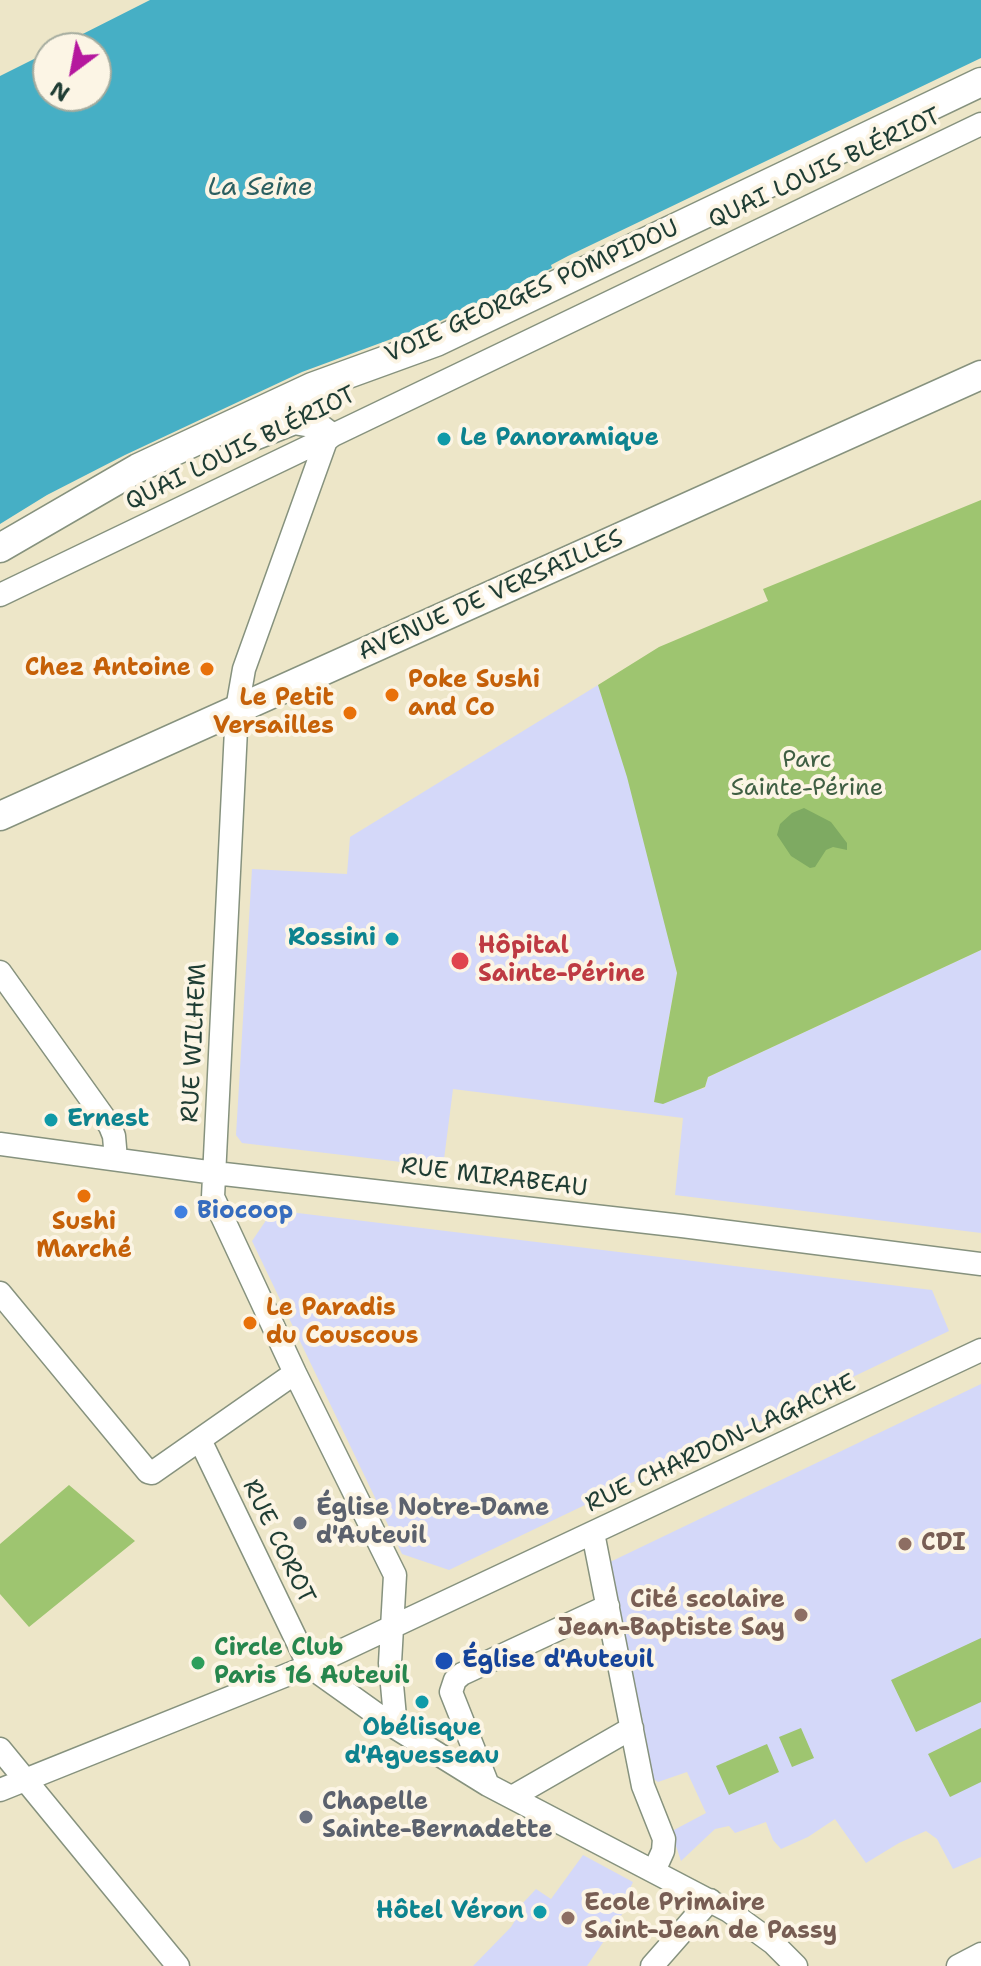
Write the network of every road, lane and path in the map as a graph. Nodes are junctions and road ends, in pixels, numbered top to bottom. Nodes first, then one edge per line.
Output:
1 (981, 82) edge
2 (981, 124) edge
3 (981, 375) edge
4 (328, 435) junction
5 (29, 531) junction
6 (0, 548) edge
7 (0, 595) edge
8 (237, 709) junction
9 (0, 816) edge
10 (0, 972) edge
11 (0, 1144) edge
12 (116, 1159) junction
13 (215, 1173) junction
14 (981, 1264) edge
15 (0, 1293) edge
16 (981, 1350) edge
17 (295, 1373) junction
18 (200, 1440) junction
19 (593, 1533) junction
20 (608, 1606) junction
21 (392, 1628) junction
22 (309, 1666) junction
23 (396, 1728) junction
24 (632, 1728) junction
25 (0, 1749) edge
26 (26, 1780) junction
27 (488, 1785) junction
28 (0, 1790) edge
29 (512, 1797) junction
30 (654, 1871) junction
31 (710, 1900) junction
32 (981, 1954) edge
33 (178, 1966) edge
34 (652, 1966) edge
35 (796, 1966) edge
36 (958, 1966) edge

1 - 5 main road, VOIE GEORGES POMPIDOU
2 - 4 street, QUAI LOUIS BLÉRIOT
3 - 8 main road, AVENUE DE VERSAILLES
4 - 5 main road
4 - 7 street, QUAI LOUIS BLÉRIOT
4 - 8 street, RUE WILHEM
5 - 6 main road, VOIE GEORGES POMPIDOU
8 - 9 main road, AVENUE DE VERSAILLES
8 - 13 street, RUE WILHEM
10 - 12 street
11 - 12 street, RUE MIRABEAU
12 - 13 street, RUE MIRABEAU
13 - 14 street, RUE MIRABEAU
13 - 17 street, RUE WILHEM
15 - 18 street
16 - 19 street, RUE CHARDON-LAGACHE
17 - 18 street
17 - 21 street, RUE WILHEM
18 - 22 street, RUE COROT
19 - 20 street
19 - 21 street, RUE CHARDON-LAGACHE
20 - 24 street
20 - 27 street
21 - 22 street, RUE CHARDON-LAGACHE
21 - 23 street, RUE WILHEM
22 - 23 street
22 - 26 street, RUE CHARDON-LAGACHE
23 - 27 street
24 - 29 street
24 - 30 street
25 - 26 street
26 - 28 street, RUE CHARDON-LAGACHE
26 - 33 street
27 - 29 street
29 - 30 street
30 - 31 street
31 - 34 street
31 - 35 street
32 - 36 street

